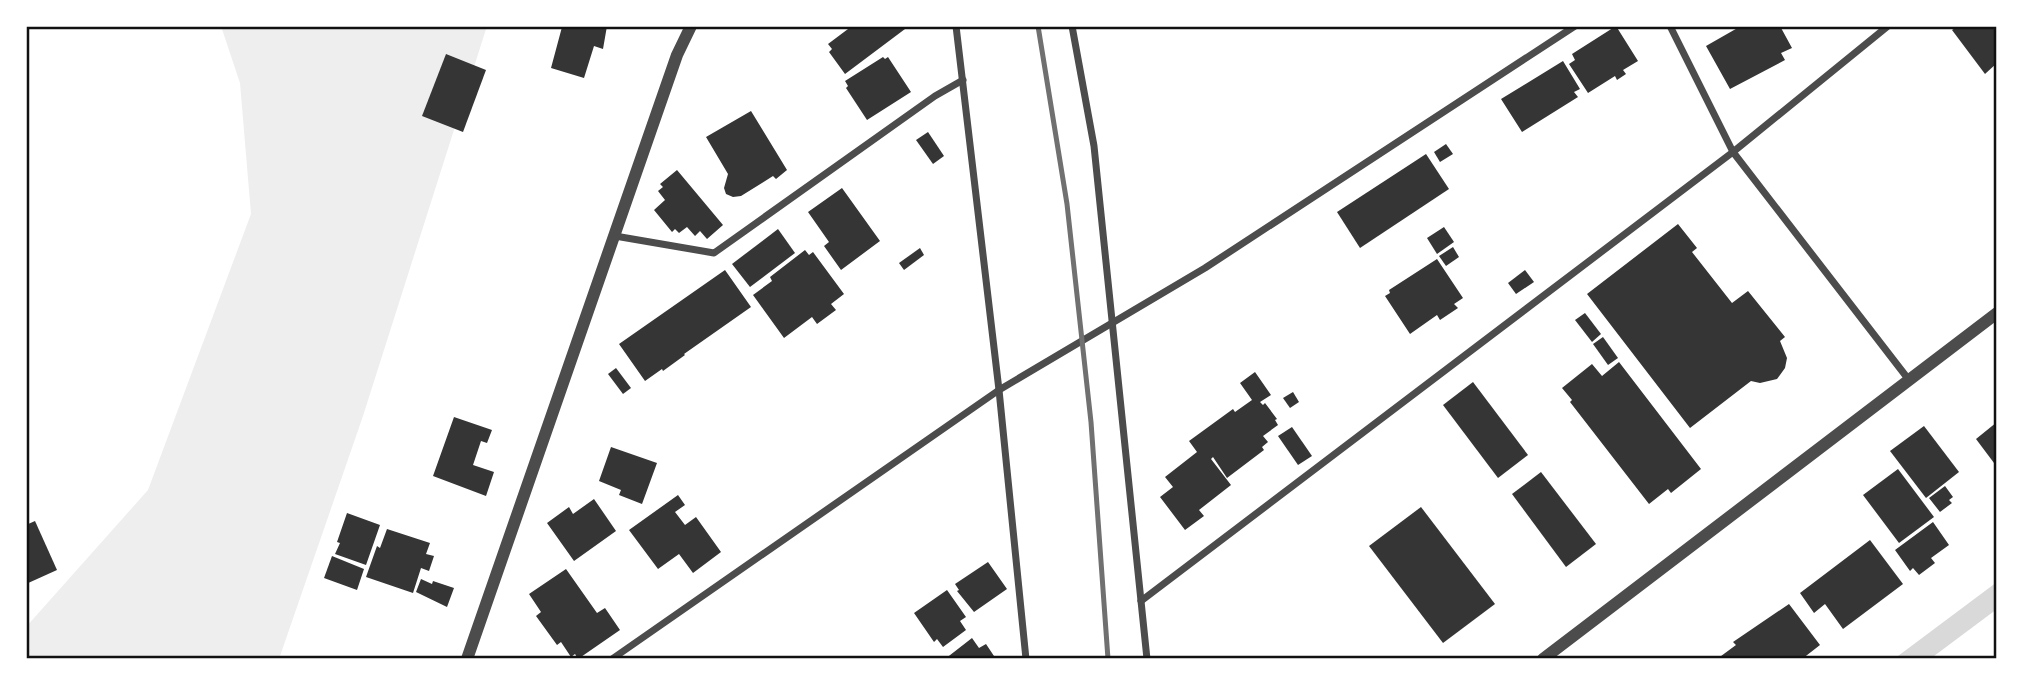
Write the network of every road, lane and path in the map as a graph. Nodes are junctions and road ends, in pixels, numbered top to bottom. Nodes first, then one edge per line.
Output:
1 (691, 26) edge
2 (956, 26) edge
3 (1072, 26) edge
4 (1576, 26) edge
5 (1670, 26) edge
6 (1888, 26) edge
7 (963, 80) junction
8 (1733, 152) junction
9 (615, 236) junction
10 (1997, 313) edge
11 (1112, 324) junction
12 (1909, 380) junction
13 (999, 390) junction
14 (1141, 601) junction
15 (467, 659) edge
16 (612, 659) edge
17 (1026, 659) edge
18 (1147, 659) edge
19 (1543, 659) edge

1 - 9 street
2 - 7 street
3 - 11 street
4 - 11 street
5 - 8 street
6 - 8 street
7 - 9 street
7 - 13 street
8 - 12 street
8 - 14 street
9 - 15 street
10 - 12 street
11 - 13 street
11 - 14 street
12 - 19 street
13 - 16 street
13 - 17 street
14 - 18 street

